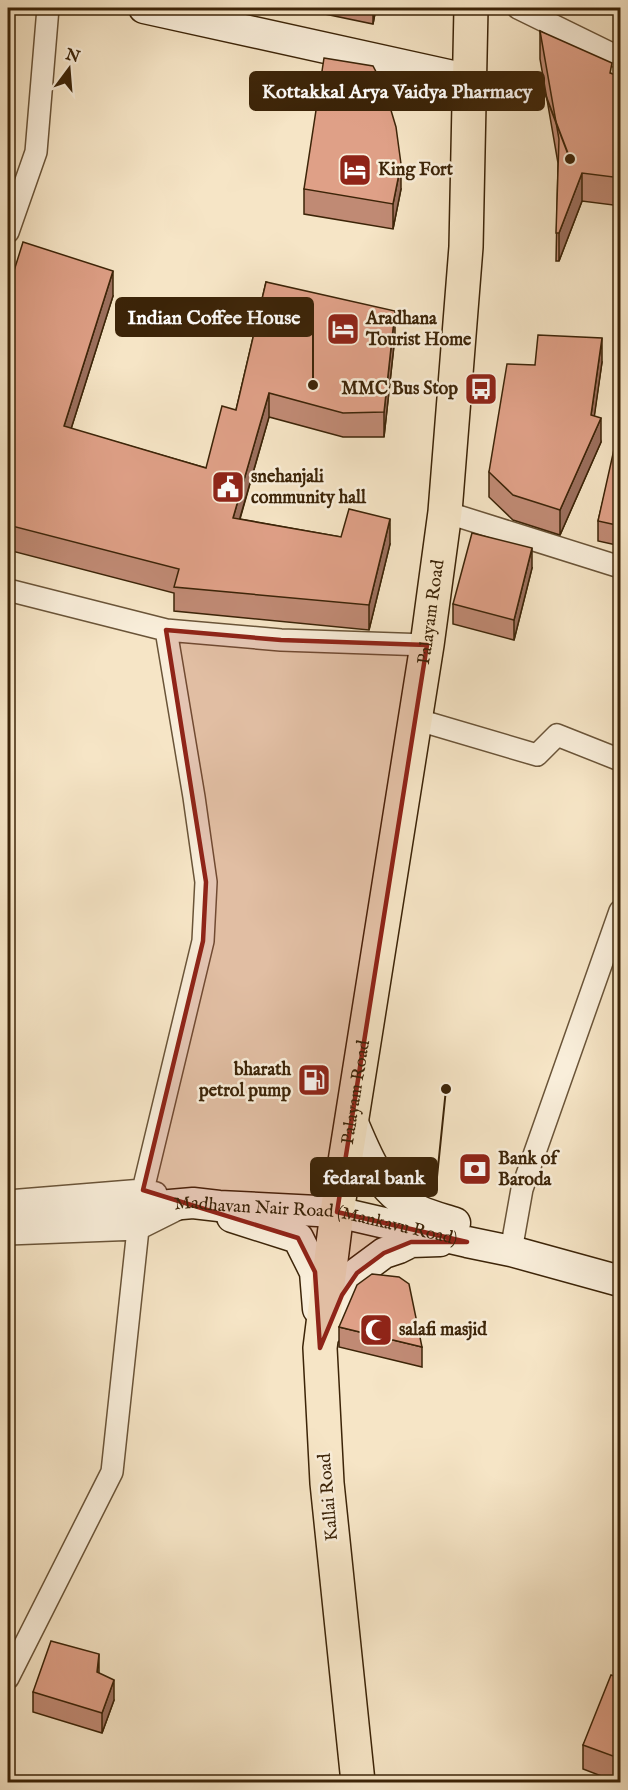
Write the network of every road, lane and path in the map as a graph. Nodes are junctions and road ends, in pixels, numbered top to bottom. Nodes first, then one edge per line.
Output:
1 (48, 8) edge
2 (144, 8) edge
3 (471, 8) edge
4 (518, 8) edge
5 (621, 58) edge
6 (471, 80) junction
7 (8, 232) edge
8 (445, 512) junction
9 (621, 567) edge
10 (8, 590) edge
11 (166, 630) junction
12 (427, 645) junction
13 (415, 719) junction
14 (621, 760) edge
15 (621, 911) edge
16 (352, 1121) junction
17 (143, 1190) junction
18 (8, 1202) edge
19 (206, 1204) junction
20 (337, 1212) junction
21 (8, 1220) edge
22 (138, 1229) junction
23 (8, 1234) edge
24 (467, 1242) junction
25 (511, 1251) junction
26 (621, 1281) edge
27 (320, 1348) junction
28 (8, 1678) edge
29 (358, 1782) edge

1 - 7 street
2 - 6 main road
3 - 6 main road, Palayam Road
4 - 5 street
6 - 8 main road, Palayam Road
8 - 9 street
8 - 12 main road, Palayam Road
10 - 11 street
11 - 12 street
11 - 17 street
12 - 13 main road, Palayam Road
13 - 14 street
13 - 16 main road, Palayam Road
15 - 25 street
16 - 20 main road, Palayam Road
16 - 25 main road
17 - 18 street
17 - 19 street
19 - 20 main road, Madhavan Nair Road (Mankavu Road)
19 - 21 main road, Madhavan Nair Road (Mankavu Road)
19 - 22 street
19 - 27 main road
20 - 24 main road, Madhavan Nair Road (Mankavu Road)
20 - 27 main road, Kallai Road
22 - 23 street
22 - 28 street
24 - 25 main road, Madhavan Nair Road (Mankavu Road)
24 - 27 main road
25 - 26 main road, Madhavan Nair Road (Mankavu Road)
27 - 29 main road, Kallai Road

